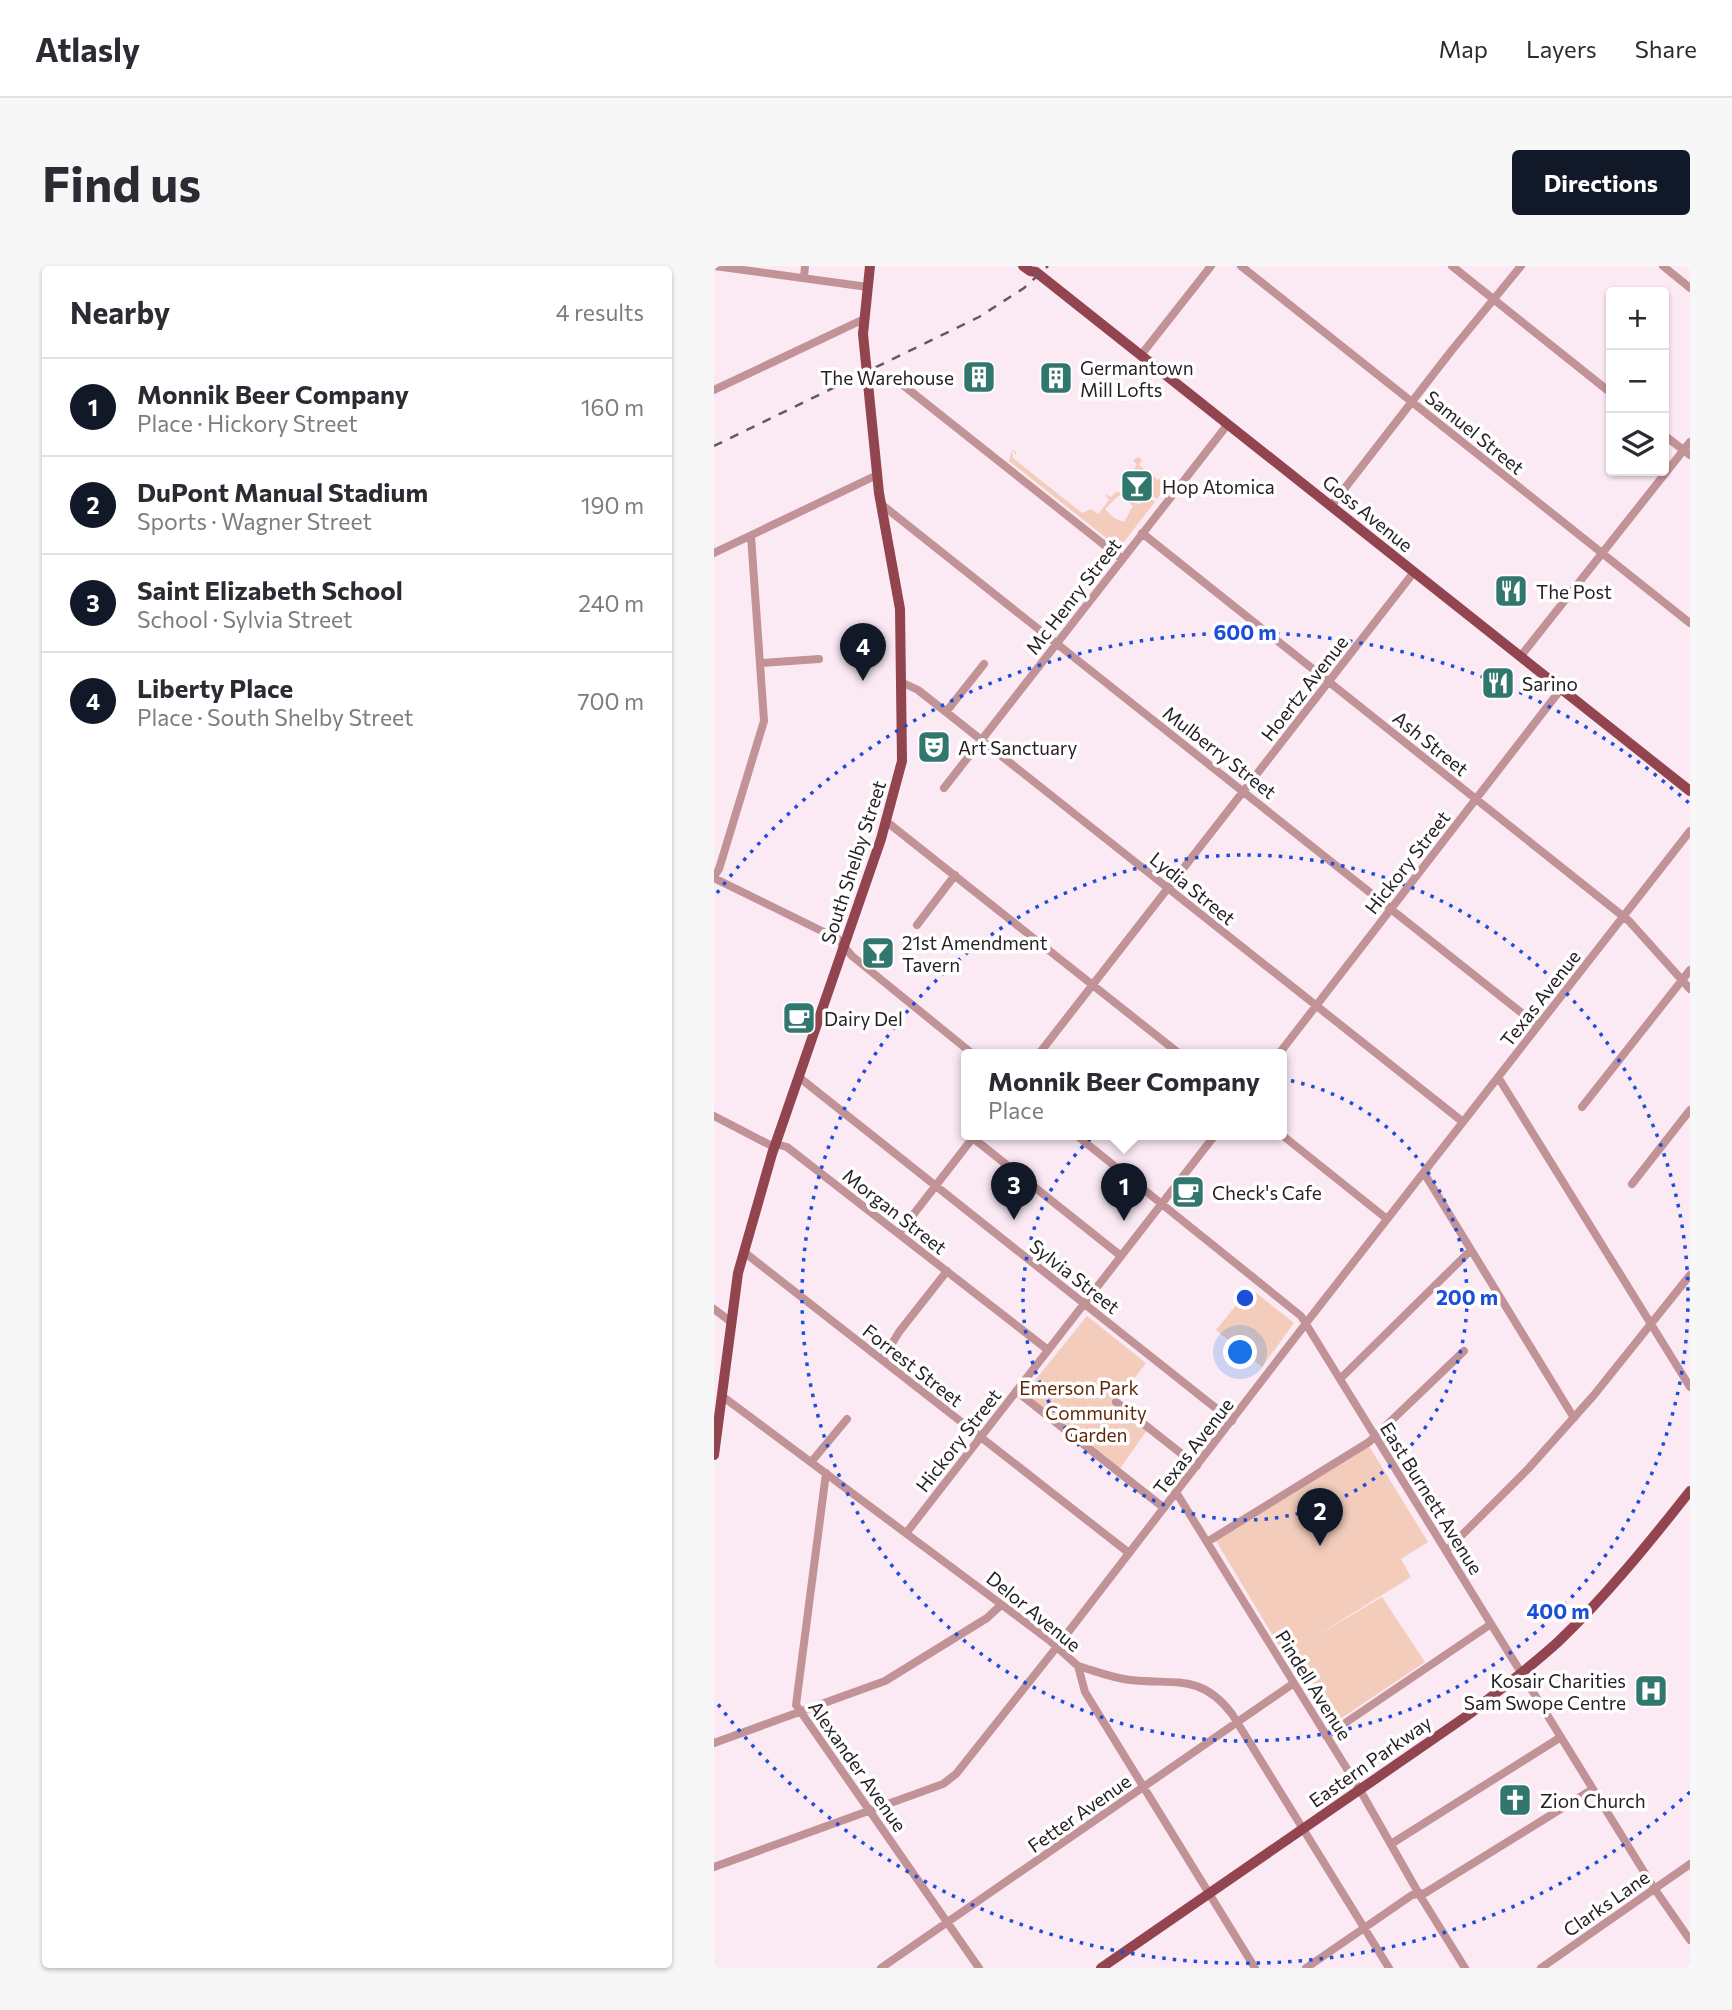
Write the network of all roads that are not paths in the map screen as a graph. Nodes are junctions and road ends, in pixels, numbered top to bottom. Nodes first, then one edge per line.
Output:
1 (714, 266) edge
2 (805, 266) edge
3 (870, 266) edge
4 (1023, 266) edge
5 (1211, 266) edge
6 (1241, 266) edge
7 (1452, 266) edge
8 (1521, 266) edge
9 (1663, 266) edge
10 (1036, 269) edge
11 (804, 278) junction
12 (868, 288) junction
13 (1690, 288) edge
14 (1493, 299) junction
15 (864, 319) junction
16 (1140, 355) junction
17 (868, 383) junction
18 (1606, 389) edge
19 (714, 390) edge
20 (1412, 402) junction
21 (1228, 424) junction
22 (1669, 439) edge
23 (1690, 442) edge
24 (1687, 453) edge
25 (877, 475) junction
26 (881, 504) junction
27 (1331, 506) junction
28 (1142, 533) junction
29 (751, 536) junction
30 (714, 553) edge
31 (1602, 554) junction
32 (1122, 559) junction
33 (1414, 572) junction
34 (1690, 624) edge
35 (1057, 643) junction
36 (1520, 657) junction
37 (819, 659) dead end
38 (761, 663) junction
39 (984, 664) dead end
40 (1329, 681) junction
41 (901, 682) junction
42 (1562, 689) junction
43 (946, 712) junction
44 (982, 740) junction
45 (944, 788) dead end
46 (1243, 791) junction
47 (1690, 791) edge
48 (1476, 799) junction
49 (887, 821) junction
50 (1690, 831) edge
51 (956, 875) junction
52 (714, 878) edge
53 (1168, 888) junction
54 (1391, 909) junction
55 (1624, 917) junction
56 (916, 925) dead end
57 (845, 947) junction
58 (1690, 970) edge
59 (1682, 980) junction
60 (1093, 984) junction
61 (1690, 989) edge
62 (1316, 1006) junction
63 (1538, 1026) junction
64 (967, 1049) edge
65 (1043, 1049) edge
66 (1174, 1049) edge
67 (1283, 1049) edge
68 (1498, 1077) junction
69 (800, 1078) junction
70 (1582, 1107) dead end
71 (1690, 1110) edge
72 (714, 1116) edge
73 (1463, 1122) junction
74 (1287, 1139) edge
75 (972, 1140) edge
76 (978, 1140) edge
77 (1082, 1140) edge
78 (1211, 1140) edge
79 (776, 1144) junction
80 (1424, 1172) junction
81 (1632, 1184) dead end
82 (936, 1186) junction
83 (1162, 1204) junction
84 (1387, 1219) junction
85 (899, 1233) junction
86 (1471, 1250) junction
87 (744, 1252) junction
88 (1121, 1256) junction
89 (947, 1271) junction
90 (1690, 1275) edge
91 (1084, 1304) junction
92 (714, 1309) edge
93 (732, 1322) junction
94 (1306, 1324) junction
95 (1651, 1324) junction
96 (1048, 1350) junction
97 (1464, 1350) dead end
98 (882, 1360) junction
99 (1340, 1379) junction
100 (1690, 1387) edge
101 (1016, 1391) junction
102 (722, 1396) junction
103 (1116, 1402) dead end
104 (1574, 1418) junction
105 (847, 1419) dead end
106 (1232, 1421) junction
107 (716, 1422) edge
108 (1375, 1436) junction
109 (981, 1437) junction
110 (714, 1455) edge
111 (812, 1461) junction
112 (1197, 1466) junction
113 (826, 1473) junction
114 (1690, 1491) edge
115 (1176, 1492) junction
116 (1164, 1508) junction
117 (907, 1532) junction
118 (1207, 1542) junction
119 (1446, 1551) junction
120 (1129, 1553) junction
121 (1001, 1605) junction
122 (1491, 1624) junction
123 (1056, 1648) junction
124 (1078, 1666) junction
125 (1521, 1673) junction
126 (1294, 1683) junction
127 (801, 1711) junction
128 (1237, 1722) junction
129 (1326, 1736) junction
130 (1561, 1737) junction
131 (714, 1743) edge
132 (1144, 1787) junction
133 (1593, 1789) junction
134 (1360, 1790) junction
135 (871, 1811) junction
136 (1303, 1829) junction
137 (1391, 1844) junction
138 (1690, 1864) edge
139 (714, 1867) edge
140 (1654, 1888) junction
141 (1209, 1893) junction
142 (1419, 1894) junction
143 (947, 1922) junction
144 (1364, 1928) junction
145 (1690, 1940) edge
146 (881, 1968) edge
147 (979, 1968) edge
148 (1101, 1968) edge
149 (1255, 1968) edge
150 (1306, 1968) edge
151 (1389, 1968) edge
152 (1465, 1968) edge
153 (1541, 1968) edge

1 - 11 street
2 - 11 street
3 - 12 main road, South Shelby Street
4 - 10 main road, Goss Avenue
5 - 16 street
6 - 20 street, Samuel Street
7 - 14 street
8 - 14 street
9 - 13 street
10 - 16 main road, Goss Avenue
11 - 12 street
12 - 15 main road, South Shelby Street
14 - 18 street
14 - 20 street
15 - 17 main road, South Shelby Street
15 - 19 street
16 - 21 main road, Goss Avenue
17 - 25 main road, South Shelby Street
17 - 32 street
20 - 27 street
20 - 31 street, Samuel Street
21 - 27 main road, Goss Avenue
21 - 28 street, Mc Henry Street
22 - 24 street
23 - 24 street
24 - 31 street
25 - 26 main road, South Shelby Street
25 - 29 street
26 - 35 street, Mulberry Street
26 - 41 main road, South Shelby Street
27 - 33 main road, Goss Avenue
28 - 32 street, Mc Henry Street
28 - 40 street, Ash Street
29 - 30 street
29 - 38 street
31 - 34 street, Samuel Street
31 - 36 street
32 - 35 street, Mc Henry Street
33 - 36 main road, Goss Avenue
33 - 40 street, Hoertz Avenue
35 - 44 street, Mc Henry Street
35 - 46 street, Mulberry Street
36 - 42 main road, Goss Avenue
37 - 38 street
38 - 52 street
39 - 43 street
40 - 46 street, Hoertz Avenue
40 - 48 street, Ash Street
41 - 43 street, Lydia Street
41 - 49 main road, South Shelby Street
42 - 47 main road, Goss Avenue
42 - 48 street, Hickory Street
43 - 44 street, Lydia Street
44 - 45 street, Mc Henry Street
44 - 53 street, Lydia Street
46 - 53 street, Hoertz Avenue
46 - 54 street, Mulberry Street
48 - 54 street, Hickory Street
48 - 55 street, Ash Street
49 - 51 street
49 - 57 main road, South Shelby Street
50 - 55 street, Texas Avenue
51 - 56 street
51 - 60 street
52 - 57 street
53 - 60 street, Hoertz Avenue
53 - 62 street, Lydia Street
54 - 62 street, Hickory Street
54 - 63 street, Mulberry Street
55 - 59 street, Ash Street
55 - 63 street, Texas Avenue
57 - 64 street
57 - 69 main road, South Shelby Street
58 - 59 street
59 - 61 street, Ash Street
59 - 70 street
60 - 65 street, Hoertz Avenue
60 - 66 street
62 - 67 street, Hickory Street
62 - 73 street, Lydia Street
63 - 68 street, Texas Avenue
68 - 73 street, Texas Avenue
68 - 95 street
69 - 79 main road, South Shelby Street
69 - 82 street, Sylvia Street
71 - 81 street
72 - 79 street, Morgan Street
73 - 80 street, Texas Avenue
74 - 84 street
75 - 82 street
76 - 88 street
77 - 83 street, East Burnett Avenue
78 - 83 street, Hickory Street
79 - 85 street, Morgan Street
79 - 87 main road, South Shelby Street
80 - 84 street, Texas Avenue
80 - 86 street
82 - 85 street
82 - 91 street, Sylvia Street
83 - 88 street, Hickory Street
83 - 94 street, East Burnett Avenue
84 - 94 street, Texas Avenue
85 - 89 street, Morgan Street
86 - 99 street
86 - 104 street
87 - 93 main road, South Shelby Street
87 - 98 street, Forrest Street
88 - 91 street, Hickory Street
89 - 96 street, Morgan Street
89 - 98 street
90 - 95 street
91 - 96 street, Hickory Street
91 - 106 street, Sylvia Street
92 - 93 street
93 - 102 main road, South Shelby Street
94 - 99 street, East Burnett Avenue
94 - 106 street, Texas Avenue
95 - 100 street
95 - 104 street
96 - 101 street, Hickory Street
97 - 108 street
98 - 109 street, Forrest Street
99 - 108 street, East Burnett Avenue
101 - 109 street, Hickory Street
101 - 116 street
102 - 107 main road, South Shelby Street
102 - 111 street, Delor Avenue
103 - 112 street
104 - 119 street
105 - 111 street
106 - 112 street, Texas Avenue
107 - 110 main road, South Shelby Street
108 - 118 street
108 - 119 street, East Burnett Avenue
109 - 117 street, Hickory Street
109 - 120 street, Forrest Street
111 - 113 street, Delor Avenue
112 - 115 street, Texas Avenue
113 - 117 street, Delor Avenue
113 - 127 street, Alexander Avenue
114 - 125 main road, Eastern Parkway
115 - 116 street, Texas Avenue
115 - 118 street, Pindell Avenue
116 - 120 street, Texas Avenue
117 - 121 street, Delor Avenue
118 - 126 street, Pindell Avenue
119 - 122 street, East Burnett Avenue
120 - 123 street, Texas Avenue
121 - 123 street, Delor Avenue
121 - 127 street
122 - 125 street, East Burnett Avenue
122 - 129 street
123 - 124 street, Delor Avenue
123 - 135 street, Texas Avenue
124 - 128 street
124 - 132 street, Delor Avenue
125 - 130 street, East Burnett Avenue
125 - 134 main road, Eastern Parkway
126 - 128 street, Fetter Avenue
126 - 129 street, Pindell Avenue
127 - 131 street
127 - 135 street, Alexander Avenue
128 - 132 street, Fetter Avenue
128 - 136 street
129 - 134 street, Pindell Avenue
130 - 133 street, East Burnett Avenue
130 - 137 street
132 - 141 street, Delor Avenue
132 - 143 street, Fetter Avenue
133 - 140 street, East Burnett Avenue
133 - 142 street
134 - 136 main road, Eastern Parkway
134 - 137 street, Pindell Avenue
135 - 139 street, Texas Avenue
135 - 143 street, Alexander Avenue
136 - 141 main road, Eastern Parkway
136 - 144 street
137 - 142 street, Pindell Avenue
138 - 140 street, Clarks Lane
140 - 145 street, East Burnett Avenue
140 - 153 street, Clarks Lane
141 - 148 main road, Eastern Parkway
141 - 149 street, Delor Avenue
142 - 144 street
142 - 152 street, Pindell Avenue
143 - 146 street, Fetter Avenue
143 - 147 street, Alexander Avenue
144 - 150 street
144 - 151 street

